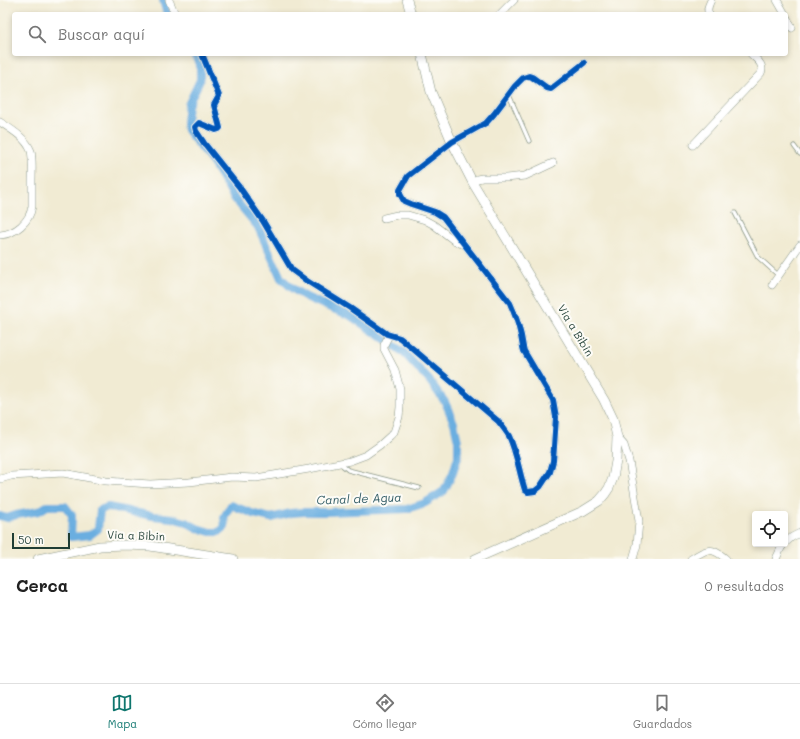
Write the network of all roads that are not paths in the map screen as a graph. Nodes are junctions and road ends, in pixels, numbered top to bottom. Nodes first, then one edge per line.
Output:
1 (169, 0) edge
2 (407, 0) edge
3 (514, 0) edge
4 (711, 0) edge
5 (777, 0) edge
6 (173, 12) edge
7 (410, 12) edge
8 (502, 12) edge
9 (708, 12) edge
10 (783, 12) edge
11 (788, 21) edge
12 (792, 28) dead end
13 (203, 56) edge
14 (422, 56) edge
15 (752, 56) edge
16 (584, 63) dead end
17 (509, 94) junction
18 (0, 122) edge
19 (529, 141) dead end
20 (452, 142) junction
21 (693, 145) dead end
22 (794, 146) dead end
23 (800, 154) edge
24 (553, 163) dead end
25 (473, 183) junction
26 (734, 213) dead end
27 (384, 218) dead end
28 (0, 235) edge
29 (800, 244) edge
30 (465, 245) junction
31 (778, 276) junction
32 (772, 285) dead end
33 (386, 339) junction
34 (617, 437) junction
35 (341, 463) junction
36 (0, 479) edge
37 (419, 488) dead end
38 (800, 533) edge
39 (788, 541) edge
40 (782, 547) edge
41 (66, 556) edge
42 (38, 559) edge
43 (233, 559) edge
44 (475, 559) edge
45 (633, 559) edge
46 (691, 559) edge
47 (726, 559) edge
48 (776, 559) edge

1 - 6 street
2 - 7 street
3 - 8 street
4 - 9 street
5 - 10 street
11 - 12 street
13 - 33 street
14 - 20 street, Via a Bibin
15 - 21 street
16 - 17 street
17 - 19 lane
17 - 20 street
18 - 28 street
20 - 25 street, Via a Bibin
20 - 30 street
22 - 23 lane
24 - 25 street
25 - 34 street, Via a Bibin
26 - 31 lane
27 - 30 street
29 - 31 street
30 - 33 street
31 - 32 street
33 - 35 street
34 - 44 street, Via a Bibin
34 - 45 street
35 - 36 street
35 - 37 lane
38 - 39 street
40 - 48 street
41 - 42 street, Via a Bibin
41 - 43 street, Via a Bibin
46 - 47 street

